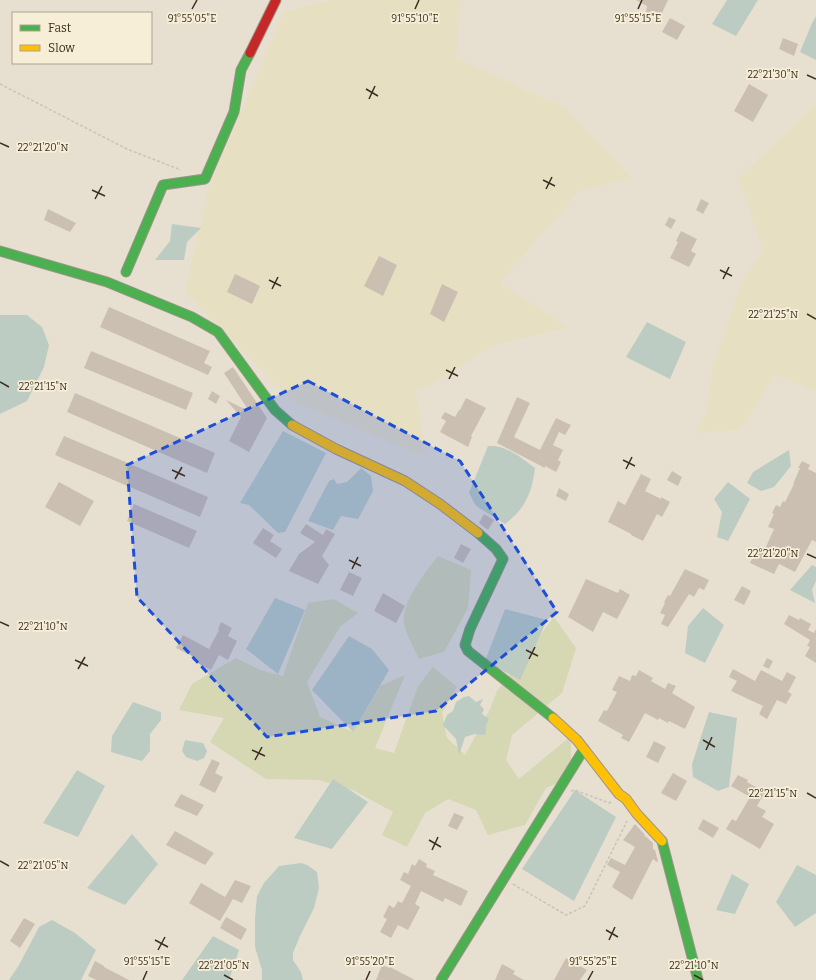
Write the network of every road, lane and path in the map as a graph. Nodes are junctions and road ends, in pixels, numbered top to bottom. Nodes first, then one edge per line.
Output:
1 (276, 0) edge
2 (0, 84) edge
3 (184, 171) dead end
4 (0, 251) edge
5 (126, 272) dead end
6 (584, 749) junction
7 (569, 792) dead end
8 (626, 799) junction
9 (633, 808) junction
10 (512, 882) dead end
11 (441, 980) edge
12 (698, 980) edge

1 - 5 main road
2 - 3 path
4 - 6 main road
6 - 8 main road
6 - 11 main road
7 - 8 path
8 - 9 main road
9 - 10 path
9 - 12 main road

